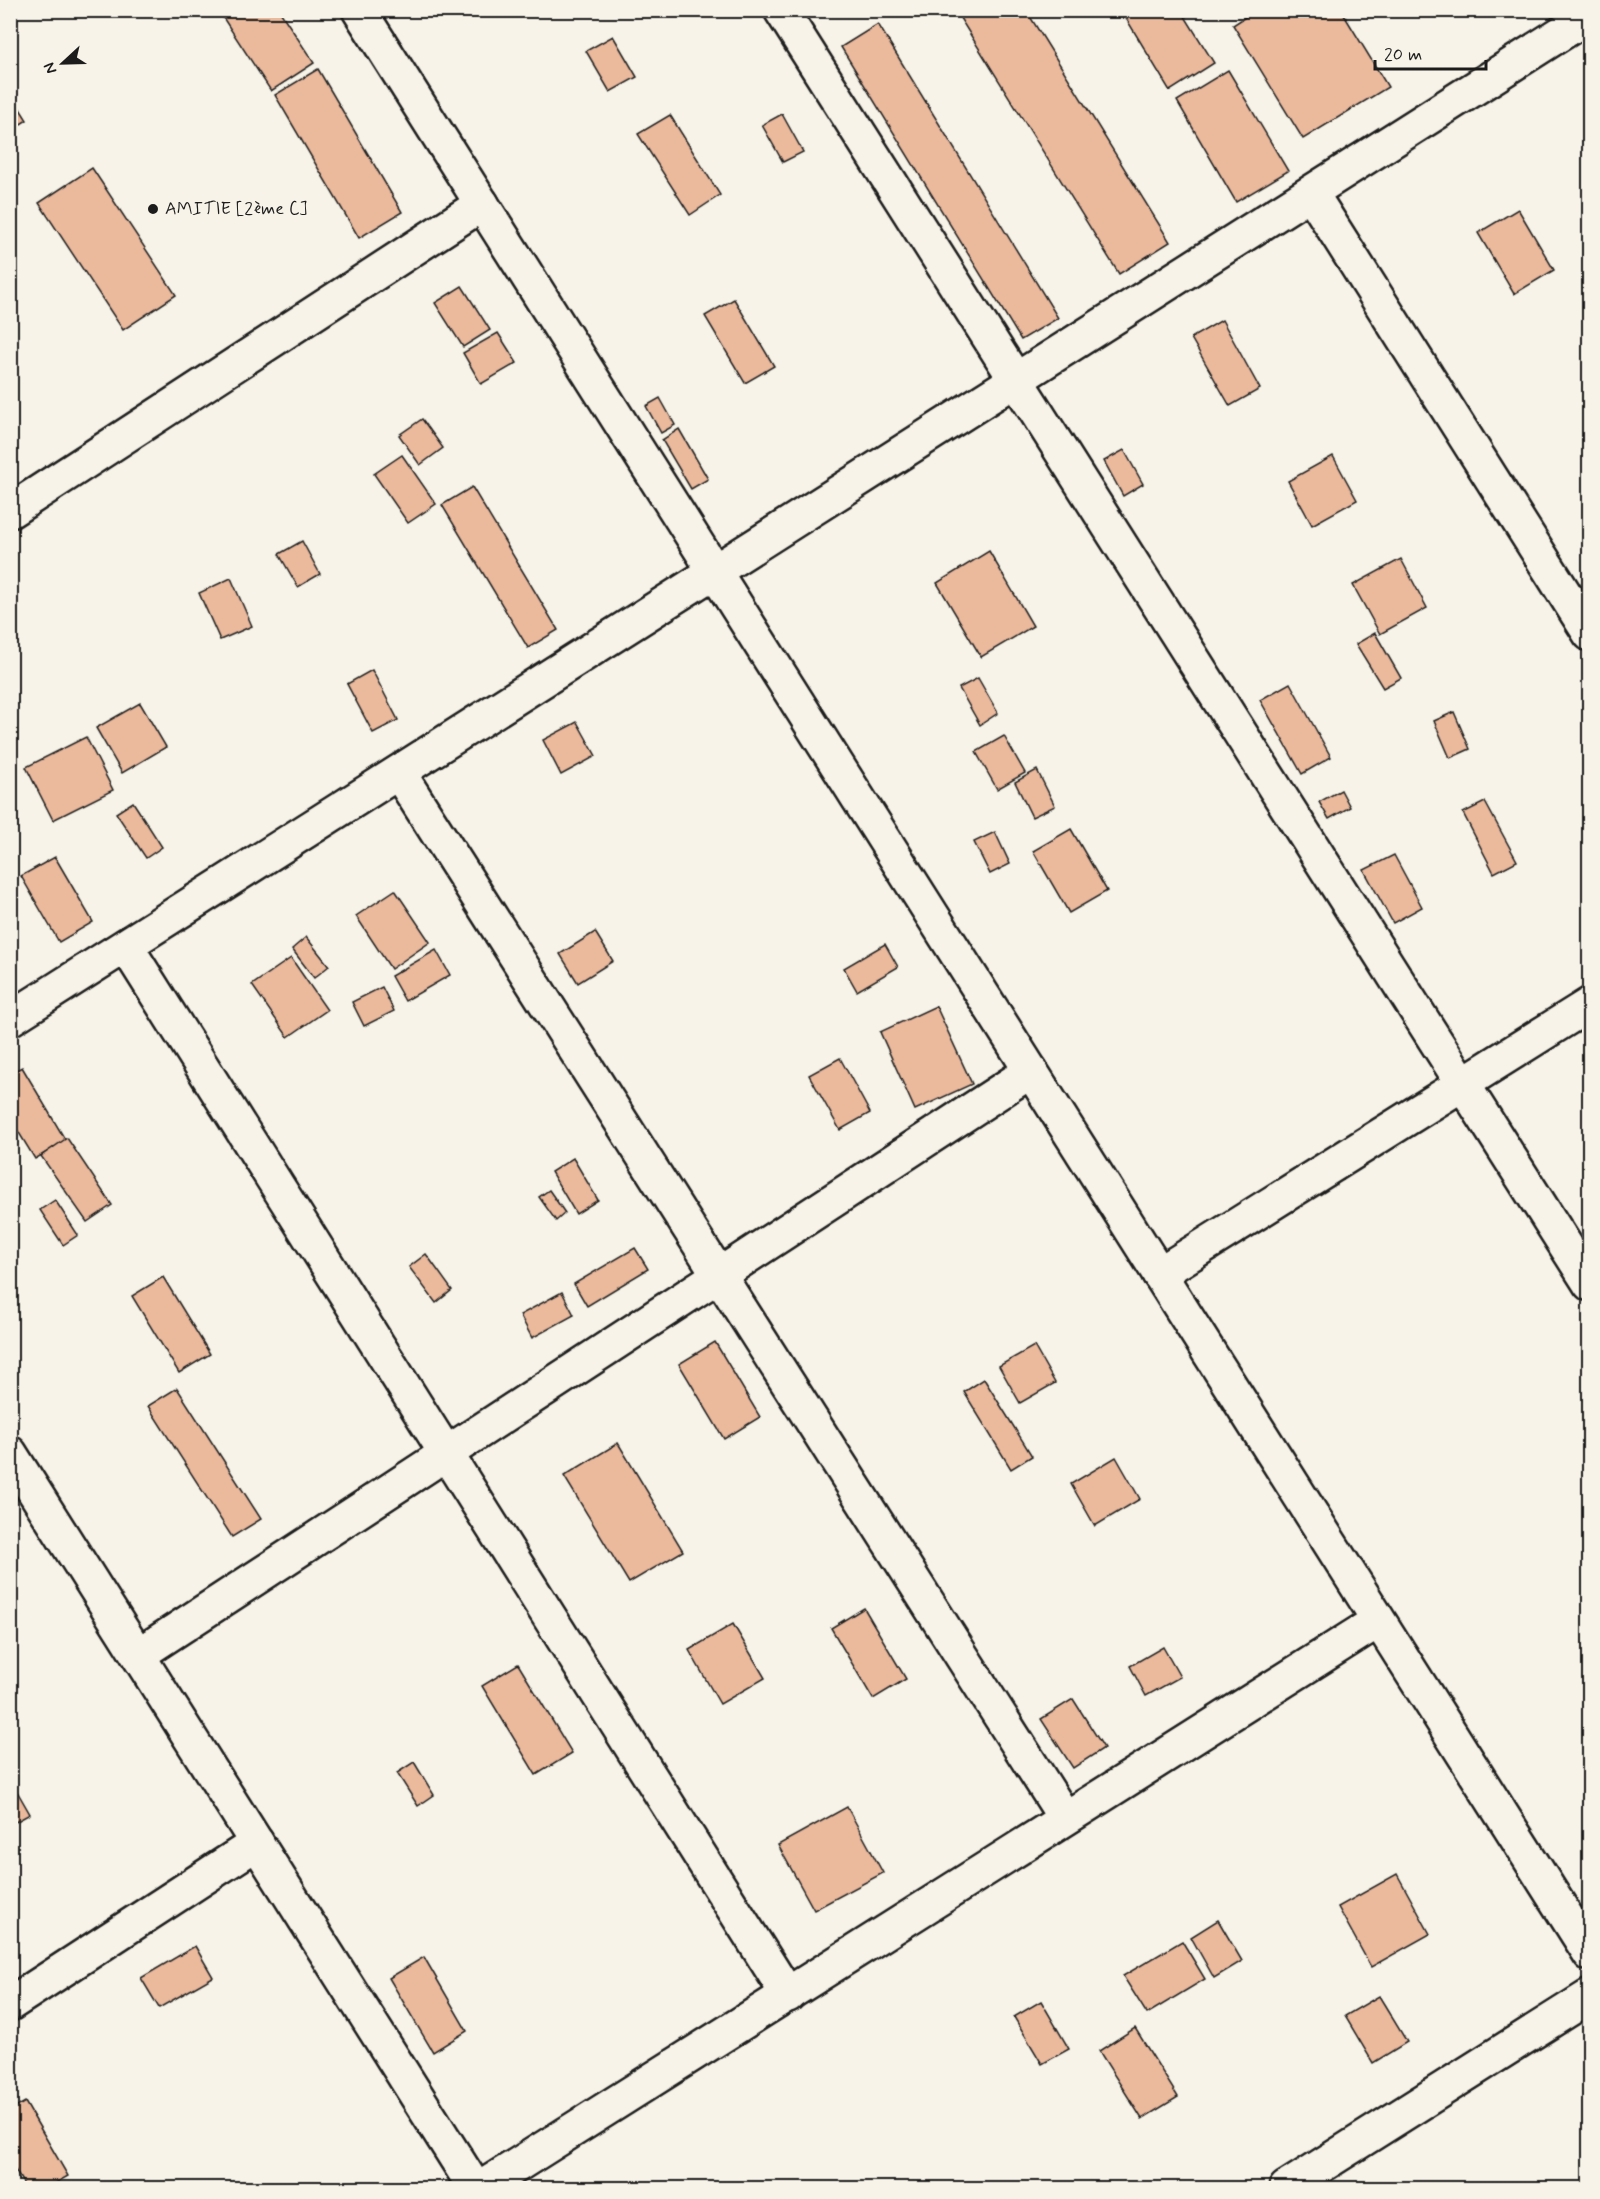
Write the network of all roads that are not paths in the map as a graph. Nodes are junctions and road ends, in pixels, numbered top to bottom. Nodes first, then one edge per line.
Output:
1 (360, 10) edge
2 (782, 10) edge
3 (1590, 15) edge
4 (1311, 193) junction
5 (482, 204) junction
6 (1016, 380) junction
7 (10, 511) edge
8 (715, 572) junction
9 (1590, 634) edge
10 (399, 773) junction
11 (126, 946) junction
12 (1590, 1004) edge
13 (10, 1019) edge
14 (1031, 1071) junction
15 (1462, 1084) junction
16 (1159, 1274) junction
17 (719, 1275) junction
18 (1590, 1284) edge
19 (10, 1453) edge
20 (446, 1453) junction
21 (1378, 1621) junction
22 (138, 1655) junction
23 (1065, 1818) junction
24 (257, 1843) junction
25 (1590, 1954) edge
26 (788, 1995) junction
27 (1590, 1996) edge
28 (10, 2004) edge
29 (475, 2188) edge
30 (481, 2188) edge
31 (1286, 2188) edge

1 - 5 street
2 - 6 street
3 - 4 street
4 - 6 street
4 - 9 street
5 - 7 street
5 - 8 street
6 - 8 street
6 - 15 street
8 - 10 street
8 - 14 street
10 - 11 street
10 - 17 street
11 - 13 street
11 - 20 street
12 - 15 street
14 - 16 street
14 - 17 street
15 - 16 street
15 - 18 street
16 - 21 street
17 - 20 street
17 - 23 street
19 - 22 street
20 - 22 street
20 - 26 street
21 - 23 street
21 - 25 street
22 - 24 street
23 - 26 street
24 - 28 street
24 - 29 street
26 - 30 street
27 - 31 street

